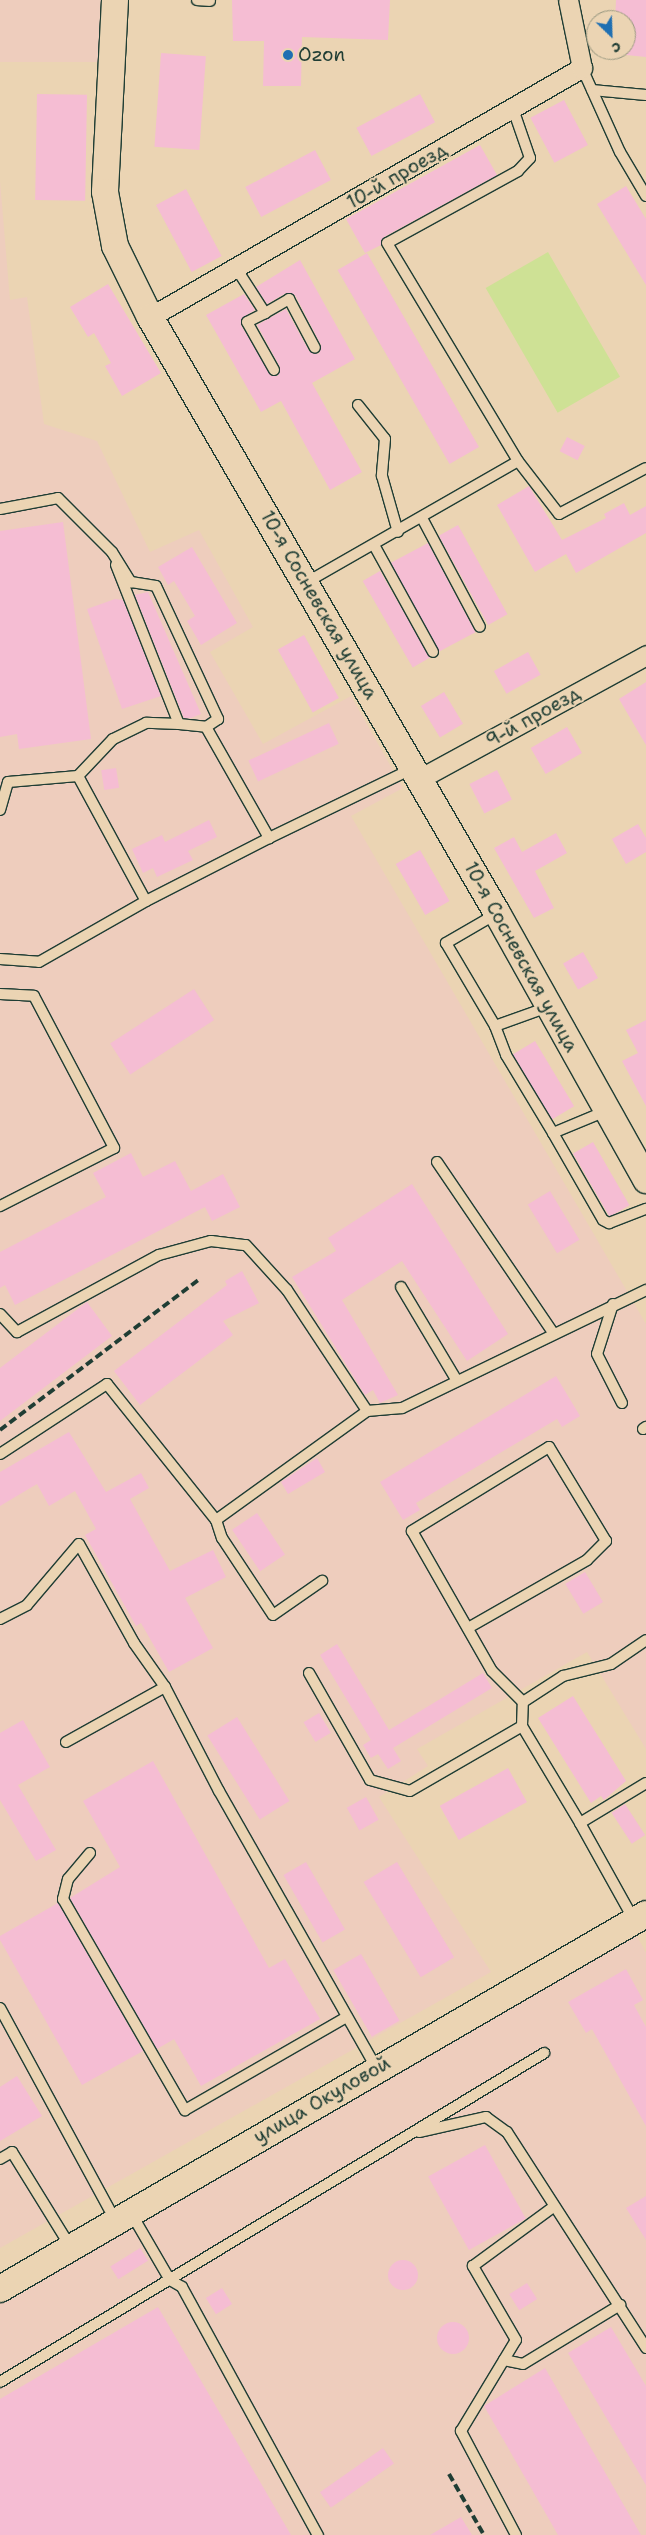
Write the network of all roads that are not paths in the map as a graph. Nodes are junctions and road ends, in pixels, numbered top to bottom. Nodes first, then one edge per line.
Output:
1 (115, 0) edge
2 (197, 0) edge
3 (568, 0) edge
4 (210, 1) dead end
5 (582, 68) junction
6 (592, 90) junction
7 (646, 95) edge
8 (513, 109) junction
9 (646, 196) edge
10 (236, 268) junction
11 (265, 313) junction
12 (150, 317) junction
13 (315, 348) dead end
14 (274, 370) dead end
15 (358, 405) dead end
16 (518, 461) junction
17 (646, 468) edge
18 (0, 509) edge
19 (422, 518) junction
20 (398, 532) junction
21 (374, 545) junction
22 (112, 552) junction
23 (307, 582) junction
24 (480, 626) dead end
25 (433, 652) dead end
26 (646, 656) edge
27 (179, 724) junction
28 (206, 727) junction
29 (416, 774) junction
30 (78, 776) junction
31 (0, 810) edge
32 (269, 838) junction
33 (146, 901) junction
34 (497, 913) junction
35 (0, 959) edge
36 (0, 994) edge
37 (549, 1006) junction
38 (495, 1026) junction
39 (607, 1110) junction
40 (553, 1133) junction
41 (437, 1162) dead end
42 (646, 1180) edge
43 (0, 1206) edge
44 (646, 1209) edge
45 (401, 1287) dead end
46 (646, 1290) edge
47 (613, 1304) junction
48 (0, 1314) edge
49 (554, 1334) junction
50 (457, 1381) junction
51 (622, 1403) dead end
52 (367, 1411) junction
53 (0, 1454) edge
54 (216, 1520) junction
55 (322, 1581) dead end
56 (0, 1619) edge
57 (468, 1628) junction
58 (646, 1640) edge
59 (309, 1673) dead end
60 (165, 1687) junction
61 (523, 1702) junction
62 (522, 1726) junction
63 (66, 1742) dead end
64 (646, 1783) edge
65 (580, 1823) junction
66 (90, 1853) dead end
67 (643, 1917) edge
68 (0, 2008) edge
69 (346, 2018) junction
70 (544, 2053) dead end
71 (377, 2069) junction
72 (409, 2135) junction
73 (0, 2159) edge
74 (552, 2208) junction
75 (123, 2216) junction
76 (70, 2246) junction
77 (170, 2280) junction
78 (0, 2288) edge
79 (620, 2305) junction
80 (646, 2348) edge
81 (504, 2360) junction
82 (0, 2382) edge
83 (318, 2535) edge
84 (516, 2535) edge

1 - 12 street, 10-я Сосневская улица
2 - 4 lane
3 - 5 street
5 - 6 lane
5 - 8 street, 10-й проезд
6 - 7 lane
6 - 9 lane
8 - 10 street, 10-й проезд
8 - 16 lane
10 - 11 lane
10 - 12 street, 10-й проезд
11 - 13 lane
11 - 14 lane
12 - 23 street, 10-я Сосневская улица
15 - 20 lane
16 - 17 lane
16 - 19 lane
18 - 22 lane
19 - 20 lane
19 - 24 lane
20 - 21 lane
21 - 23 lane
21 - 25 lane
22 - 27 lane
22 - 28 lane
23 - 29 street, 10-я Сосневская улица
26 - 29 street, 9-й проезд
27 - 28 lane
27 - 30 lane
28 - 32 lane
29 - 32 lane
29 - 34 street, 10-я Сосневская улица
30 - 31 lane
30 - 33 lane
32 - 33 lane
33 - 35 lane
34 - 37 street, 10-я Сосневская улица
34 - 38 lane
36 - 43 lane
37 - 38 lane
37 - 39 street, 10-я Сосневская улица
38 - 40 lane
39 - 40 lane
39 - 42 street, 10-я Сосневская улица
40 - 44 lane
41 - 49 lane
45 - 50 lane
46 - 47 lane
47 - 49 lane
47 - 51 lane
48 - 52 lane
49 - 50 lane
50 - 52 lane
52 - 54 lane
53 - 54 lane
54 - 55 lane
56 - 60 lane
57 - 57 lane
57 - 61 lane
58 - 61 lane
59 - 62 lane
60 - 63 lane
60 - 69 lane
61 - 62 lane
62 - 65 lane
64 - 65 lane
65 - 67 lane
66 - 69 lane
67 - 71 street, улица Окуловой
68 - 75 lane
69 - 71 lane
70 - 72 lane
71 - 75 street, улица Окуловой
72 - 74 lane
72 - 77 lane
73 - 76 lane
74 - 79 lane
74 - 81 lane
75 - 76 street, улица Окуловой
75 - 77 lane
76 - 78 street, улица Окуловой
77 - 82 lane
77 - 83 lane
79 - 80 lane
79 - 81 lane
81 - 84 lane

